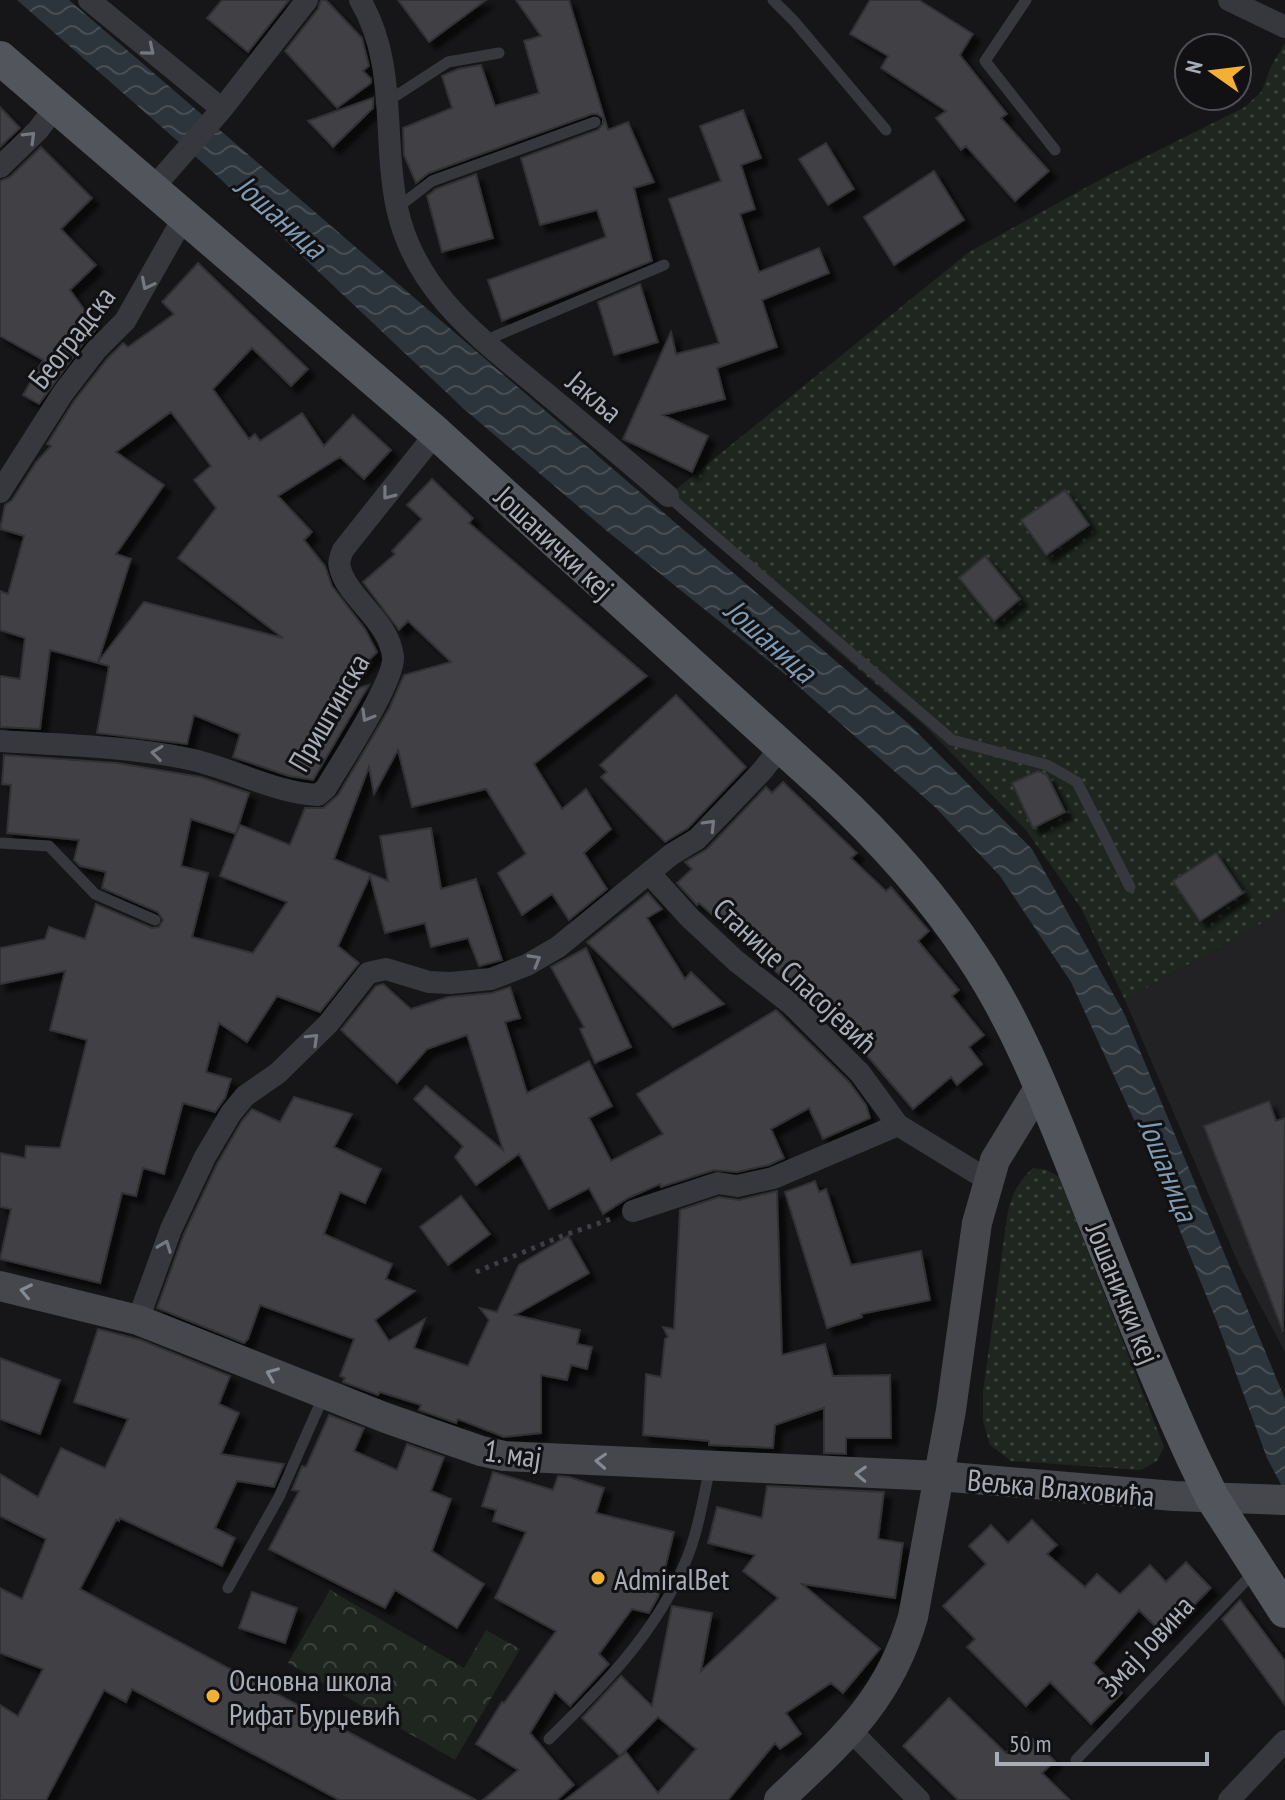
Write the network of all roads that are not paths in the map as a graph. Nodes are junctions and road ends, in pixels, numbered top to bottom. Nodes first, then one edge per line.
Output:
1 (89, 0) edge
2 (307, 0) edge
3 (360, 0) edge
4 (773, 0) edge
5 (1026, 0) edge
6 (1229, 0) edge
7 (1285, 27) edge
8 (499, 53) dead end
9 (0, 58) edge
10 (387, 102) junction
11 (57, 105) junction
12 (219, 112) junction
13 (595, 122) dead end
14 (886, 130) dead end
15 (1055, 150) dead end
16 (0, 167) edge
17 (162, 178) junction
18 (397, 208) junction
19 (185, 215) junction
20 (664, 265) dead end
21 (484, 342) junction
22 (436, 433) junction
23 (0, 492) edge
24 (668, 496) joint
25 (0, 741) edge
26 (781, 747) junction
27 (0, 843) edge
28 (650, 874) junction
29 (1130, 887) dead end
30 (155, 920) dead end
31 (1041, 1085) junction
32 (898, 1125) junction
33 (988, 1180) junction
34 (633, 1211) road end
35 (0, 1286) edge
36 (138, 1320) junction
37 (324, 1395) junction
38 (710, 1466) junction
39 (939, 1476) junction
40 (1213, 1499) junction
41 (1277, 1501) edge
42 (1257, 1570) junction
43 (228, 1588) dead end
44 (1285, 1611) edge
45 (851, 1731) junction
46 (549, 1739) dead end
47 (1285, 1741) edge
48 (1076, 1760) dead end
49 (779, 1800) edge
50 (919, 1800) edge
51 (1229, 1800) edge

1 -> 12 street
2 - 12 street
3 - 10 street, Јакља
4 - 14 lane
5 - 15 lane
6 - 7 street
8 - 10 lane
9 - 11 main road, Јошанички кеј
10 - 18 street, Јакља
16 -> 11 street
11 - 17 main road, Јошанички кеј
12 - 17 street
13 - 18 lane
17 - 19 main road, Јошанички кеј
18 - 21 street, Јакља
19 - 22 main road, Јошанички кеј
19 -> 23 street, Београдска
20 - 21 lane
21 - 24 street, Јакља
22 -> 25 street, Приштинска
22 - 26 main road, Јошанички кеј
24 - 29 lane
28 -> 26 street
26 - 31 main road, Јошанички кеј
27 - 30 lane
28 - 32 street, Станице Спасојевић
36 -> 28 street
31 - 33 street
31 - 40 main road, Јошанички кеј
32 - 33 street, Станице Спасојевић
32 - 34 street
33 - 39 street
36 -> 35 street, 1. мај
37 -> 36 street, 1. мај
38 -> 37 street, 1. мај
37 - 43 lane
39 -> 38 street, 1. мај
38 - 46 lane
39 - 40 street, Вељка Влаховића
39 - 45 street, Вељка Влаховића
40 - 41 street, Вељка Влаховића
40 - 42 main road, Јошанички кеј
42 - 44 main road, Јошанички кеј
42 - 48 lane, Змај Јовина
45 - 49 street, Вељка Влаховића
45 - 50 street
47 - 51 street

